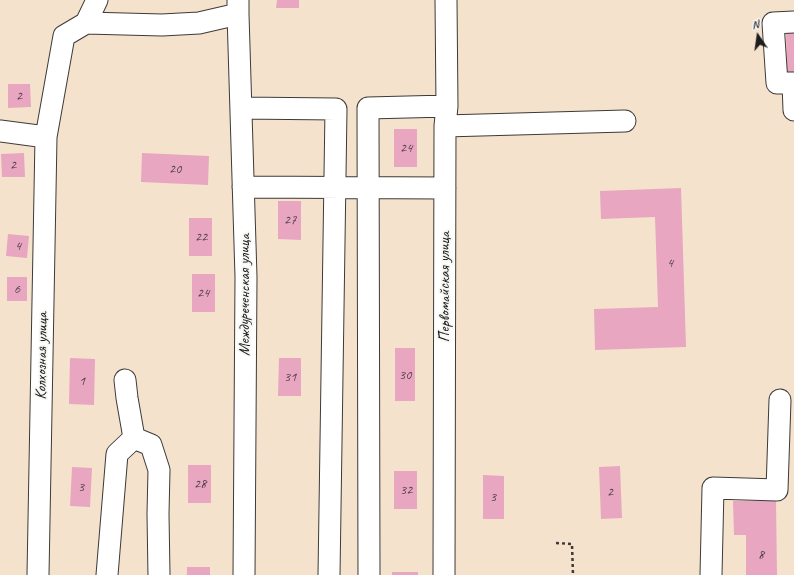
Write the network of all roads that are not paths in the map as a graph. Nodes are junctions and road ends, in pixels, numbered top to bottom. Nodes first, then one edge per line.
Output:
1 (96, 0) edge
2 (446, 0) edge
3 (238, 7) edge
4 (794, 22) edge
5 (86, 23) junction
6 (241, 108) junction
7 (794, 110) edge
8 (446, 116) junction
9 (625, 121) dead end
10 (0, 131) edge
11 (46, 137) junction
12 (243, 187) junction
13 (335, 188) junction
14 (368, 188) junction
15 (445, 188) junction
16 (125, 380) dead end
17 (780, 400) dead end
18 (134, 438) junction
19 (38, 575) edge
20 (107, 575) edge
21 (159, 575) edge
22 (244, 575) edge
23 (329, 575) edge
24 (369, 575) edge
25 (444, 575) edge
26 (711, 575) edge

1 - 5 street
2 - 8 street, Первомайская улица
3 - 5 street
3 - 6 street, Междуреченская улица
4 - 7 street
5 - 11 street, Колхозная улица
6 - 12 street, Междуреченская улица
6 - 13 street
8 - 9 street
8 - 14 street
8 - 15 street, Первомайская улица
10 - 11 street
11 - 19 street, Колхозная улица
12 - 13 street
12 - 22 street, Междуреченская улица
13 - 14 street
13 - 23 street
14 - 15 street
14 - 24 street
15 - 25 street, Первомайская улица
16 - 18 street
17 - 26 street
18 - 20 street
18 - 21 street

